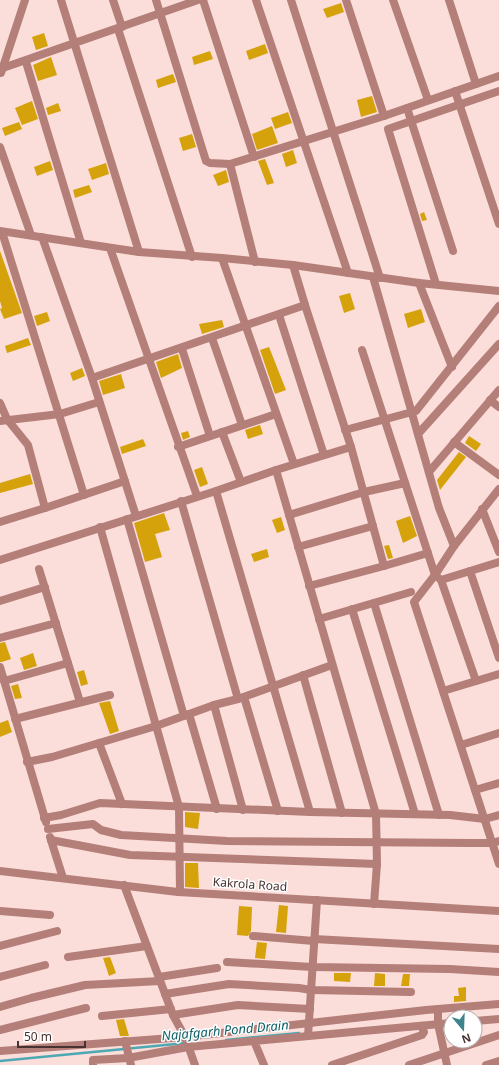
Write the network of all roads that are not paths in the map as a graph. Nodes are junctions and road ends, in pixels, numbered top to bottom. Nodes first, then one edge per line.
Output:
1 (25, 0) edge
2 (61, 0) edge
3 (113, 0) edge
4 (156, 0) edge
5 (198, 0) edge
6 (203, 0) edge
7 (256, 0) edge
8 (291, 0) edge
9 (346, 0) edge
10 (393, 0) edge
11 (449, 0) edge
12 (160, 13) junction
13 (120, 28) junction
14 (76, 44) junction
15 (26, 62) junction
16 (1, 72) edge
17 (499, 76) edge
18 (476, 84) junction
19 (455, 91) junction
20 (499, 92) edge
21 (428, 100) junction
22 (459, 104) junction
23 (407, 108) junction
24 (384, 116) junction
25 (411, 120) junction
26 (334, 132) junction
27 (304, 141) junction
28 (0, 147) edge
29 (254, 157) junction
30 (230, 164) junction
31 (499, 224) edge
32 (1, 231) edge
33 (31, 235) junction
34 (42, 237) junction
35 (81, 243) junction
36 (110, 248) junction
37 (453, 251) dead end
38 (139, 252) junction
39 (192, 257) junction
40 (222, 258) junction
41 (255, 262) junction
42 (293, 265) junction
43 (348, 273) junction
44 (377, 277) junction
45 (419, 283) junction
46 (436, 284) junction
47 (499, 291) edge
48 (305, 305) junction
49 (499, 306) edge
50 (279, 315) junction
51 (245, 327) junction
52 (212, 338) junction
53 (499, 344) edge
54 (182, 349) junction
55 (362, 350) dead end
56 (150, 360) junction
57 (452, 367) junction
58 (92, 378) junction
59 (499, 390) edge
60 (490, 400) junction
61 (99, 402) junction
62 (0, 403) edge
63 (499, 406) edge
64 (411, 412) junction
65 (60, 414) junction
66 (276, 414) junction
67 (385, 419) junction
68 (3, 420) edge
69 (242, 425) junction
70 (345, 430) junction
71 (222, 432) junction
72 (418, 434) junction
73 (210, 436) junction
74 (454, 442) junction
75 (178, 447) junction
76 (351, 447) junction
77 (324, 455) junction
78 (294, 464) junction
79 (276, 470) junction
80 (429, 472) junction
81 (499, 475) edge
82 (125, 481) junction
83 (241, 482) junction
84 (405, 483) junction
85 (499, 489) edge
86 (216, 491) junction
87 (364, 492) junction
88 (84, 495) junction
89 (197, 496) junction
90 (181, 501) junction
91 (45, 508) junction
92 (482, 510) junction
93 (289, 515) junction
94 (136, 516) junction
95 (127, 519) junction
96 (0, 522) edge
97 (373, 526) junction
98 (100, 527) junction
99 (454, 546) junction
100 (298, 547) junction
101 (499, 552) edge
102 (428, 553) junction
103 (0, 560) edge
104 (499, 562) edge
105 (384, 566) junction
106 (39, 569) dead end
107 (470, 571) junction
108 (438, 578) junction
109 (309, 586) junction
110 (45, 587) junction
111 (411, 592) dead end
112 (0, 601) edge
113 (374, 603) junction
114 (352, 609) junction
115 (319, 619) junction
116 (56, 623) junction
117 (0, 638) edge
118 (499, 658) edge
119 (68, 663) junction
120 (332, 665) junction
121 (0, 667) edge
122 (499, 674) edge
123 (303, 675) junction
124 (4, 681) junction
125 (476, 681) junction
126 (272, 685) junction
127 (443, 691) junction
128 (110, 695) dead end
129 (241, 698) junction
130 (80, 702) junction
131 (214, 706) junction
132 (187, 715) junction
133 (15, 719) junction
134 (156, 726) junction
135 (499, 733) edge
136 (99, 743) junction
137 (461, 745) junction
138 (27, 762) junction
139 (499, 783) edge
140 (475, 790) junction
141 (122, 804) junction
142 (179, 807) junction
143 (217, 809) junction
144 (243, 810) junction
145 (278, 811) junction
146 (310, 812) junction
147 (342, 813) junction
148 (376, 814) junction
149 (415, 814) junction
150 (439, 815) junction
151 (499, 815) edge
152 (44, 818) junction
153 (485, 819) junction
154 (48, 830) junction
155 (180, 838) junction
156 (51, 840) junction
157 (376, 841) junction
158 (496, 842) edge
159 (180, 856) junction
160 (376, 864) junction
161 (499, 864) edge
162 (0, 871) edge
163 (63, 878) junction
164 (124, 885) junction
165 (180, 892) junction
166 (316, 900) junction
167 (374, 904) junction
168 (0, 911) edge
169 (499, 911) edge
170 (50, 915) dead end
171 (57, 931) dead end
172 (253, 936) dead end
173 (314, 940) junction
174 (0, 946) edge
175 (147, 946) junction
176 (499, 949) edge
177 (68, 957) dead end
178 (228, 962) dead end
179 (45, 965) dead end
180 (312, 967) junction
181 (217, 968) dead end
182 (499, 972) edge
183 (0, 977) edge
184 (159, 979) junction
185 (310, 990) junction
186 (411, 992) dead end
187 (165, 994) junction
188 (499, 1004) edge
189 (0, 1007) edge
190 (86, 1008) dead end
191 (310, 1008) junction
192 (172, 1012) junction
193 (102, 1016) dead end
194 (438, 1017) junction
195 (443, 1019) edge
196 (499, 1019) edge
197 (483, 1020) edge
198 (421, 1026) junction
199 (0, 1030) edge
200 (308, 1030) junction
201 (499, 1035) edge
202 (254, 1041) junction
203 (186, 1042) junction
204 (0, 1051) edge
205 (127, 1052) edge
206 (444, 1053) junction
207 (499, 1061) edge
208 (93, 1065) edge
209 (195, 1065) edge
210 (264, 1065) edge
211 (332, 1065) edge
212 (409, 1065) edge
213 (447, 1065) edge
214 (486, 1065) edge

1 - 16 street
2 - 14 street
3 - 13 street
4 - 12 street
5 - 12 street
6 - 29 street
7 - 27 street
8 - 26 street
9 - 24 street
10 - 21 street
11 - 18 street
12 - 13 street
12 - 30 street
13 - 14 street
13 - 39 street
14 - 15 street
14 - 38 street
15 - 16 street
15 - 35 street
17 - 18 street
18 - 19 street
19 - 21 street
19 - 22 street
20 - 22 street
21 - 23 street
22 - 25 street
22 - 31 street
23 - 24 street
23 - 25 street
24 - 26 street
25 - 37 street
25 - 46 street
26 - 27 street
26 - 44 street
27 - 29 street
27 - 43 street
28 - 33 street
29 - 30 street
30 - 41 street
32 - 33 street
32 - 65 street
33 - 34 street
34 - 35 street
34 - 58 street
35 - 36 street
36 - 38 street
36 - 56 street
38 - 39 street
39 - 40 street
40 - 41 street
40 - 51 street
41 - 42 street
42 - 43 street
42 - 48 street
43 - 44 street
44 - 45 street
44 - 64 street
45 - 46 street
45 - 57 street
46 - 47 street
48 - 50 street
48 - 70 street
49 - 57 street
50 - 51 street
50 - 77 street
51 - 52 street
51 - 66 street
52 - 54 street
52 - 69 street
53 - 72 street
54 - 56 street
54 - 73 street
55 - 67 street
56 - 58 street
56 - 75 street
57 - 64 street
58 - 61 street
59 - 60 street
60 - 63 street
60 - 74 street
61 - 65 street
61 - 82 street
62 - 68 street
64 - 67 street
64 - 72 street
65 - 68 street
65 - 88 street
66 - 69 street
66 - 78 street
67 - 70 street
67 - 84 street
68 - 91 street
69 - 71 street
70 - 76 street
71 - 73 street
71 - 83 street
72 - 80 street
73 - 75 street
74 - 80 street
74 - 81 street
75 - 89 street
76 - 77 street
76 - 87 street
77 - 78 street
78 - 79 street
79 - 83 street
79 - 93 street
80 - 99 street
82 - 88 street
82 - 94 street
83 - 86 street
84 - 87 street
84 - 102 street
85 - 92 street
86 - 89 street
86 - 126 street
87 - 93 street
87 - 97 street
88 - 91 street
89 - 90 street
90 - 94 street
90 - 129 street
91 - 96 street
92 - 99 street
92 - 101 street
93 - 100 street
94 - 95 street
95 - 98 street
95 - 132 street
97 - 100 street
97 - 105 street
98 - 103 street
98 - 134 street
99 - 108 street
100 - 109 street
102 - 105 street
102 - 108 street
104 - 107 street
105 - 109 street
106 - 110 street
107 - 108 street
107 - 118 street
108 - 125 street
108 - 127 street
109 - 115 street
110 - 112 street
110 - 116 street
111 - 113 street
113 - 114 street
113 - 150 street
114 - 115 street
114 - 149 street
115 - 120 street
116 - 117 street
116 - 119 street
119 - 124 street
119 - 130 street
120 - 123 street
120 - 148 street
121 - 124 street
122 - 125 street
123 - 126 street
123 - 147 street
124 - 133 street
125 - 127 street
126 - 129 street
126 - 146 street
127 - 137 street
128 - 130 street
129 - 131 street
129 - 145 street
130 - 133 street
131 - 132 street
131 - 144 street
132 - 134 street
132 - 143 street
133 - 138 street
134 - 136 street
134 - 142 street
135 - 137 street
136 - 138 street
136 - 141 street
137 - 140 street
138 - 152 street
139 - 140 street
140 - 153 street
141 - 142 street
141 - 152 street
142 - 143 street
142 - 155 street
143 - 144 street
144 - 145 street
145 - 146 street
146 - 147 street
147 - 148 street
148 - 149 street
148 - 157 street
149 - 150 street
150 - 153 street
151 - 153 street
152 - 154 street
153 - 158 street
154 - 155 street
154 - 156 street
155 - 157 street
155 - 159 street
156 - 159 street
156 - 163 street
157 - 158 street
157 - 160 street
158 - 161 street
159 - 160 street
159 - 165 street
160 - 167 street
162 - 163 street, Kakrola Road
163 - 164 street, Kakrola Road
164 - 165 street, Kakrola Road
164 - 175 street
165 - 166 street, Kakrola Road
166 - 167 street, Kakrola Road
166 - 173 street
167 - 169 street, Kakrola Road
168 - 170 street
171 - 174 street
172 - 173 street
173 - 176 street
173 - 180 street
175 - 177 street
175 - 184 street
178 - 180 street
179 - 183 street
180 - 182 street
180 - 185 street
181 - 184 street
184 - 187 street
184 - 189 street
185 - 186 street
185 - 187 street
185 - 191 street
187 - 192 street
188 - 194 street
190 - 199 street
191 - 192 street
191 - 200 street
192 - 193 street
192 - 203 street
194 - 195 street
194 - 198 street
194 - 200 street
194 - 206 street
196 - 197 street
198 - 200 street
198 - 211 street
200 - 202 street
200 - 203 street
201 - 206 street
202 - 203 street
202 - 210 street
203 - 205 street
203 - 205 street
203 - 209 street
204 - 205 street
205 - 208 street
206 - 212 street
206 - 213 street
207 - 214 street

